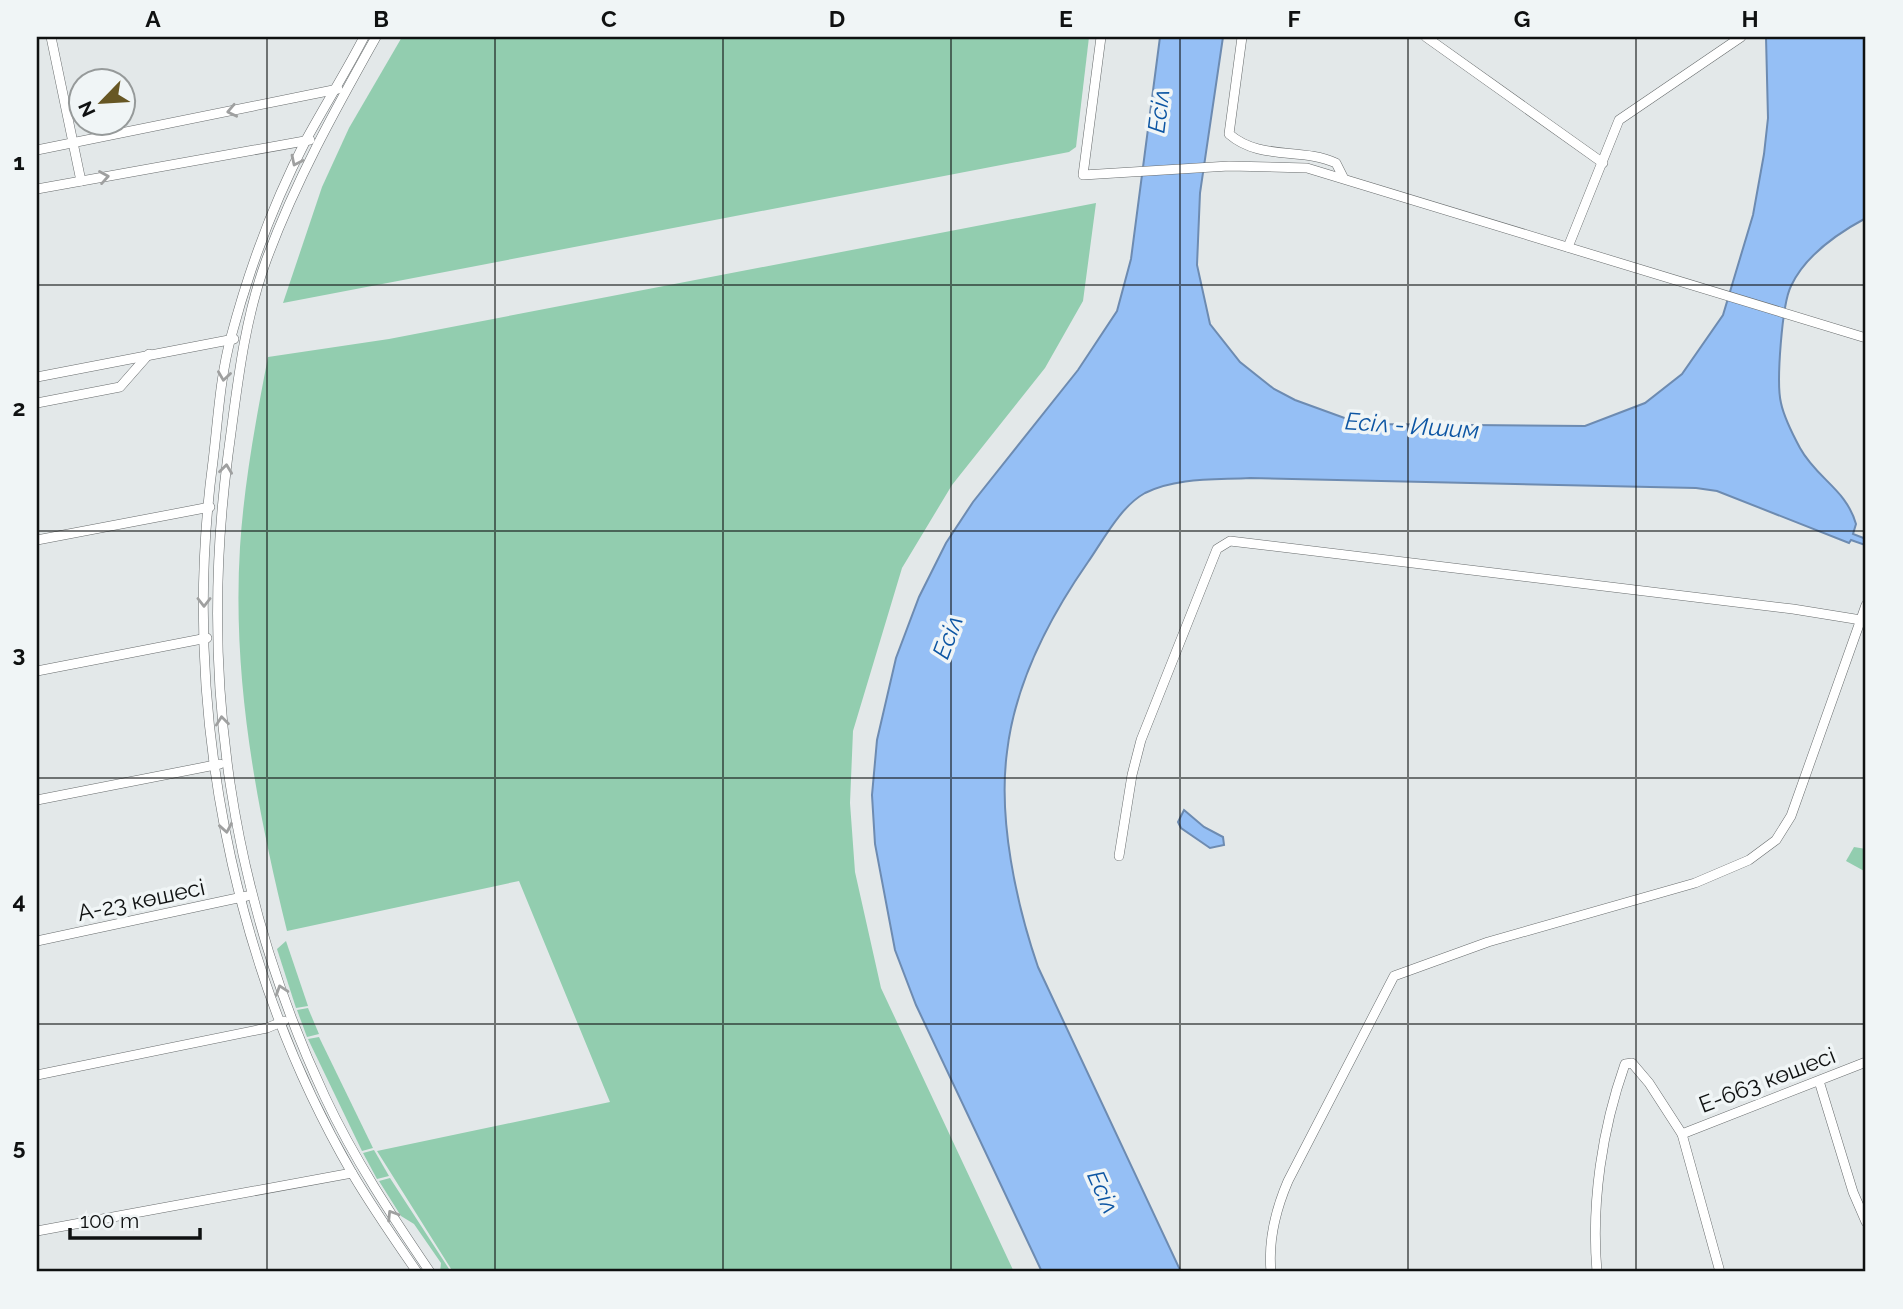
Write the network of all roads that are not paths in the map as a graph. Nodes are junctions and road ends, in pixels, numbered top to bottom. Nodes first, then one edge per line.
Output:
1 (51, 37) edge
2 (364, 37) edge
3 (376, 37) edge
4 (1101, 37) edge
5 (1242, 37) edge
6 (1426, 37) edge
7 (1741, 37) edge
8 (342, 89) junction
9 (307, 139) junction
10 (318, 141) junction
11 (73, 144) junction
12 (37, 150) edge
13 (1603, 163) junction
14 (1343, 177) junction
15 (81, 181) junction
16 (37, 189) edge
17 (1568, 247) junction
18 (244, 337) junction
19 (1866, 338) edge
20 (230, 340) junction
21 (149, 354) junction
22 (37, 377) edge
23 (37, 403) edge
24 (222, 505) junction
25 (206, 508) junction
26 (37, 540) edge
27 (1866, 605) edge
28 (1861, 620) junction
29 (216, 637) junction
30 (204, 639) junction
31 (37, 671) edge
32 (226, 763) junction
33 (216, 765) junction
34 (37, 800) edge
35 (1119, 856) dead end
36 (252, 895) junction
37 (242, 898) junction
38 (37, 941) edge
39 (286, 1020) junction
40 (1866, 1062) edge
41 (37, 1075) edge
42 (1819, 1081) junction
43 (1682, 1134) junction
44 (352, 1172) junction
45 (1866, 1222) edge
46 (37, 1231) edge
47 (417, 1272) edge
48 (430, 1272) edge
49 (1271, 1272) edge
50 (1597, 1272) edge
51 (1720, 1272) edge

1 - 11 street
2 - 8 street
3 - 8 street
4 - 14 street
5 - 14 street
6 - 13 street
7 - 13 street
8 - 9 street
8 - 10 street
8 -> 11 street
9 - 10 street
15 -> 9 street
9 -> 20 street
10 - 18 street
11 - 12 street
11 - 15 street
13 - 17 street
14 - 17 street
15 - 16 street
17 - 19 street
18 - 20 street
24 -> 18 street
20 - 21 street
20 -> 25 street
21 - 22 street
21 - 23 street
24 - 25 street
24 - 29 street
25 - 26 street
25 -> 30 street
27 - 28 street
28 - 35 street
28 - 49 street
29 - 30 street
32 -> 29 street
30 - 31 street
30 - 33 street
32 - 33 street
32 - 36 street
33 - 34 street
33 -> 37 street
36 - 37 street, А-23 көшесі
39 -> 36 street
37 - 38 street, А-23 көшесі
37 - 39 street
39 - 41 street
39 - 44 street
48 -> 39 street
40 - 42 street, Е-663 көшесі
42 - 43 street, Е-663 көшесі
42 - 45 street
43 - 50 street, Е-663 көшесі
43 - 51 street, Е-663 көшесі
44 - 46 street
44 - 47 street

